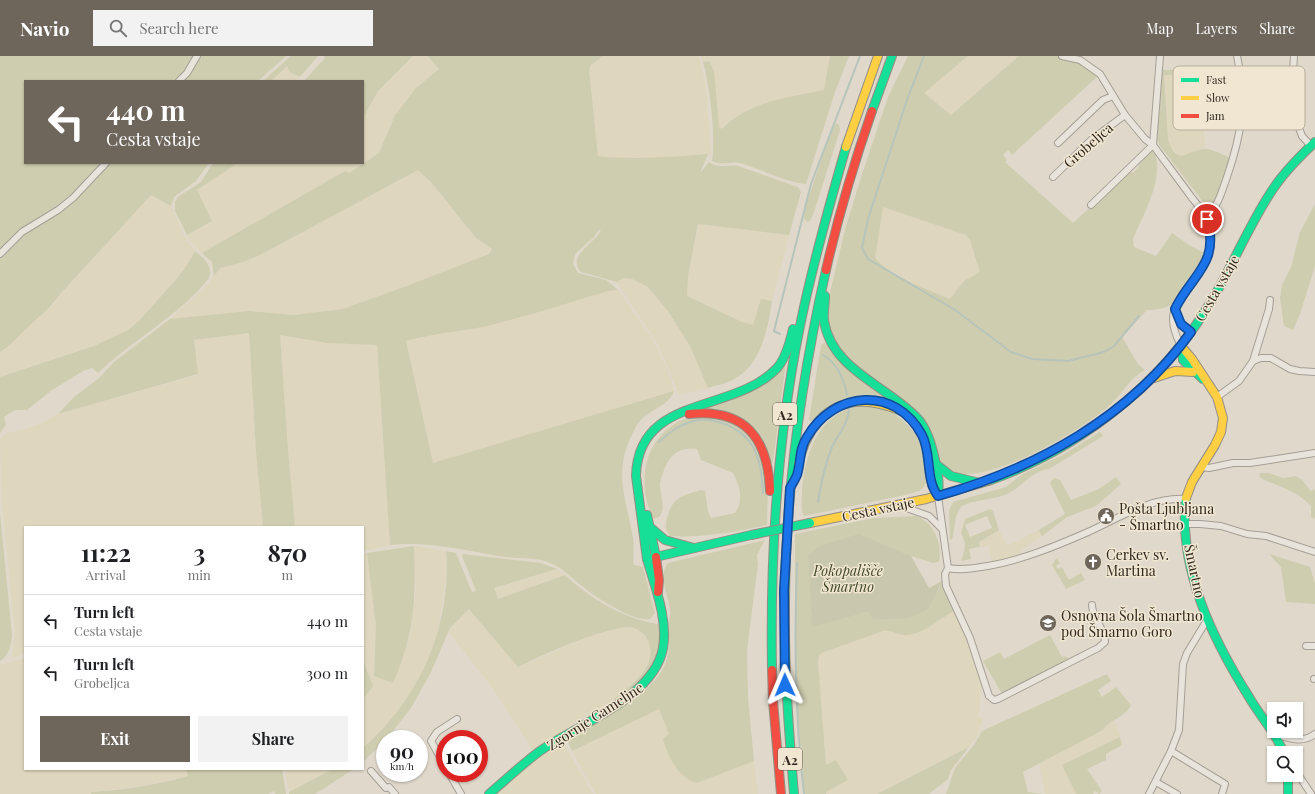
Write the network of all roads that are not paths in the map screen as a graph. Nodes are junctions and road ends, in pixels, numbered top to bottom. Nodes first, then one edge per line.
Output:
1 (197, 56) edge
2 (878, 56) edge
3 (892, 56) edge
4 (1062, 56) edge
5 (1160, 56) edge
6 (1238, 56) edge
7 (1294, 56) edge
8 (1239, 66) edge
9 (1293, 66) edge
10 (180, 80) edge
11 (1113, 96) junction
12 (1125, 115) junction
13 (1240, 130) edge
14 (1300, 130) edge
15 (1058, 143) dead end
16 (1313, 144) edge
17 (1154, 145) junction
18 (105, 164) edge
19 (1053, 177) dead end
20 (1091, 205) dead end
21 (1207, 219) junction
22 (0, 254) edge
23 (827, 260) junction
24 (807, 291) junction
25 (1270, 300) dead end
26 (1175, 309) junction
27 (1191, 332) junction
28 (1181, 346) junction
29 (1252, 361) junction
30 (1193, 372) junction
31 (1315, 372) edge
32 (1151, 379) junction
33 (1205, 381) junction
34 (1217, 397) junction
35 (1315, 453) edge
36 (936, 463) junction
37 (1202, 467) junction
38 (980, 483) junction
39 (790, 488) junction
40 (938, 496) junction
41 (1185, 499) junction
42 (898, 505) junction
43 (1186, 524) junction
44 (650, 526) junction
45 (942, 529) junction
46 (773, 538) junction
47 (694, 548) junction
48 (1315, 552) edge
49 (656, 557) junction
50 (647, 559) junction
51 (948, 568) junction
52 (658, 593) junction
53 (1092, 605) dead end
54 (1207, 620) junction
55 (1306, 646) dead end
56 (1315, 646) edge
57 (457, 719) dead end
58 (1267, 724) edge
59 (441, 730) edge
60 (436, 734) edge
61 (1315, 734) edge
62 (1289, 738) edge
63 (436, 749) edge
64 (1171, 752) junction
65 (371, 771) dead end
66 (454, 782) edge
67 (1156, 782) junction
68 (1288, 782) edge
69 (1303, 782) edge
70 (395, 794) edge
71 (461, 794) edge
72 (489, 794) edge
73 (781, 794) edge
74 (794, 794) edge
75 (1149, 794) edge
76 (1177, 794) edge
77 (1222, 794) edge
78 (1288, 794) edge
79 (1311, 794) edge

1 - 10 street
2 - 24 main road, A2
3 - 23 main road, A2
4 - 11 street, Grobeljca
5 - 17 street
6 - 8 street
7 - 9 street
11 - 12 street, Grobeljca
11 - 15 street, Grobeljca
12 - 17 street, Grobeljca
12 - 19 street, Grobeljca
13 - 21 street
14 - 16 street
16 - 27 main road, Cesta vstaje
17 - 20 street
17 - 21 street, Grobeljca
18 - 22 street
21 - 26 street, Grobeljca
23 - 36 main road
23 - 39 main road, A2
24 - 46 main road, A2
24 - 50 main road, Zgornje Gameljne
25 - 29 street
26 - 27 street
26 - 28 street, Grobeljca
27 - 28 main road, Cesta vstaje
28 - 30 main road
28 - 32 main road, Cesta vstaje
28 - 33 main road
29 - 31 street
29 - 34 street
30 - 32 main road
30 - 33 main road
32 - 38 main road, Cesta vstaje
33 - 34 main road
34 - 37 main road
35 - 37 street
36 - 38 main road
36 - 40 main road
37 - 41 main road
38 - 40 main road, Cesta vstaje
39 - 40 main road
39 - 74 main road, A2
40 - 42 main road, Cesta vstaje
40 - 45 street
41 - 43 main road, Šmartno
41 - 51 street
42 - 45 street
42 - 47 main road, Cesta vstaje, bridge
43 - 48 street
43 - 54 main road, Šmartno
44 - 46 main road, Zgornje Gameljne
44 - 47 main road
44 - 49 main road, Zgornje Gameljne
45 - 51 street
46 - 73 main road, A2
47 - 49 main road, Cesta vstaje
49 - 50 main road, Cesta vstaje
49 - 52 main road, Zgornje Gameljne
50 - 52 main road, Zgornje Gameljne
51 - 53 street
52 - 72 main road, Zgornje Gameljne
54 - 58 main road, Šmartno
54 - 64 street
55 - 56 street
57 - 59 street
60 - 63 street
61 - 62 street
64 - 67 street
64 - 77 street
65 - 70 street
66 - 71 street
67 - 75 street
67 - 76 street
68 - 78 main road
69 - 79 street

